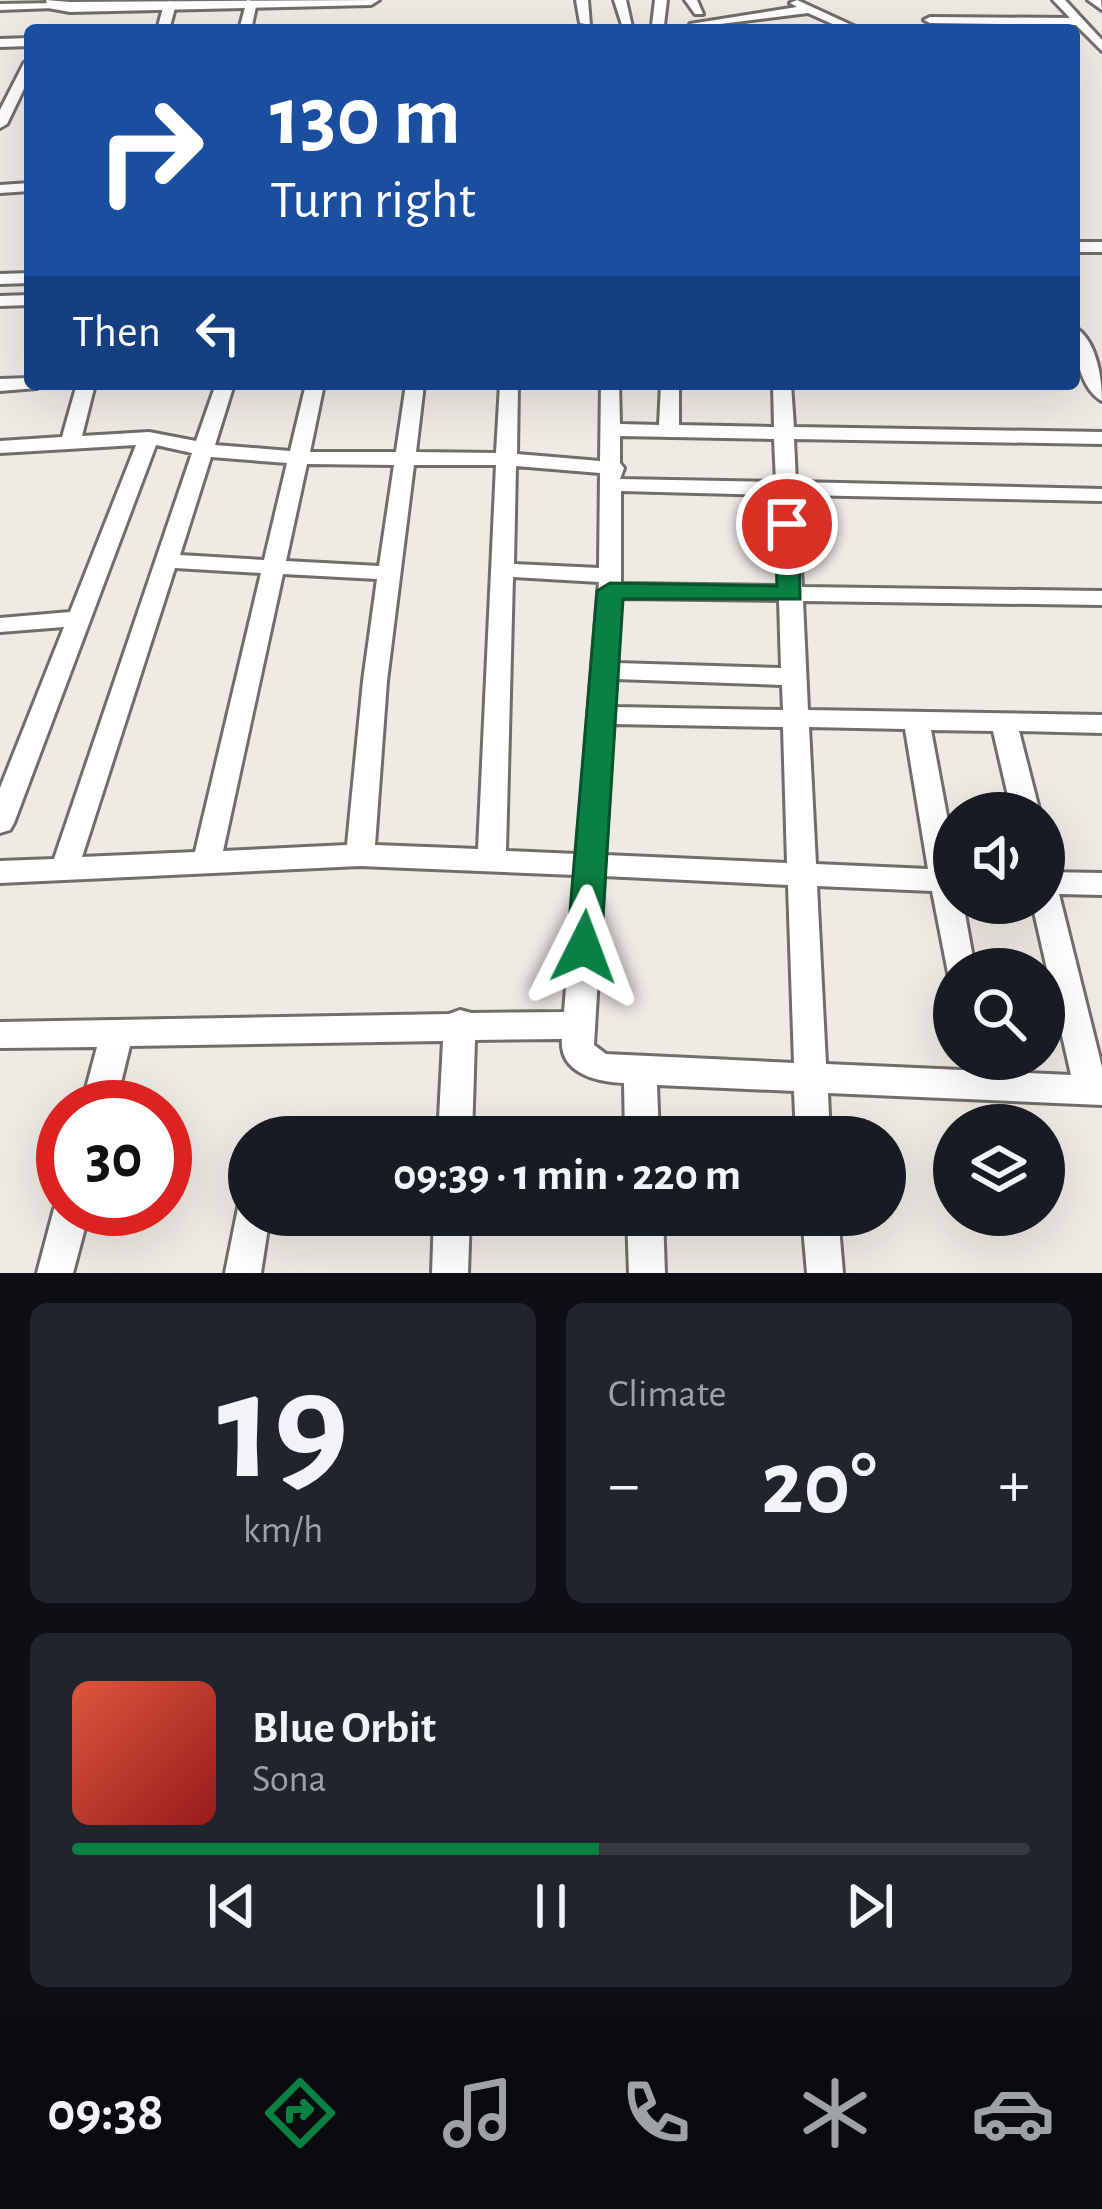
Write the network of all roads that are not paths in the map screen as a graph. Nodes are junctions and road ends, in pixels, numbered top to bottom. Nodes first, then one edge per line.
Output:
1 (371, 0) edge
2 (582, 0) edge
3 (788, 0) edge
4 (940, 0) edge
5 (977, 0) edge
6 (1021, 0) edge
7 (1059, 0) edge
8 (251, 2) edge
9 (55, 4) edge
10 (170, 4) junction
11 (0, 7) edge
12 (810, 9) junction
13 (695, 12) edge
14 (0, 19) edge
15 (1077, 22) joint
16 (586, 23) dead end
17 (165, 24) edge
18 (843, 24) edge
19 (958, 24) edge
20 (997, 24) edge
21 (1041, 24) edge
22 (1060, 24) edge
23 (1080, 25) edge
24 (1102, 47) edge
25 (24, 84) edge
26 (0, 124) edge
27 (1080, 344) edge
28 (1100, 387) edge
29 (84, 390) edge
30 (223, 390) edge
31 (313, 390) edge
32 (414, 390) edge
33 (509, 390) edge
34 (610, 390) edge
35 (670, 390) edge
36 (782, 390) edge
37 (612, 430) junction
38 (668, 430) junction
39 (784, 432) junction
40 (149, 437) junction
41 (1102, 438) edge
42 (71, 440) junction
43 (0, 447) edge
44 (202, 450) junction
45 (405, 457) junction
46 (296, 458) junction
47 (506, 459) junction
48 (614, 477) junction
49 (785, 490) junction
50 (1102, 495) edge
51 (164, 562) junction
52 (273, 568) junction
53 (503, 570) junction
54 (389, 573) junction
55 (610, 584) junction
56 (790, 594) junction
57 (1102, 598) edge
58 (78, 619) junction
59 (0, 625) edge
60 (605, 670) junction
61 (795, 676) junction
62 (602, 716) junction
63 (797, 719) junction
64 (917, 721) junction
65 (1004, 722) junction
66 (1102, 724) edge
67 (1020, 792) edge
68 (933, 799) edge
69 (0, 823) edge
70 (360, 855) junction
71 (492, 857) junction
72 (207, 861) junction
73 (65, 866) junction
74 (588, 866) junction
75 (0, 872) edge
76 (802, 878) junction
77 (933, 881) edge
78 (1102, 884) edge
79 (1065, 886) edge
80 (1054, 924) edge
81 (460, 1023) junction
82 (578, 1025) junction
83 (117, 1032) junction
84 (0, 1035) edge
85 (640, 1070) junction
86 (933, 1075) edge
87 (105, 1080) edge
88 (1024, 1080) edge
89 (808, 1081) junction
90 (1097, 1091) edge
91 (456, 1116) edge
92 (642, 1116) edge
93 (811, 1116) edge
94 (65, 1236) edge
95 (248, 1236) edge
96 (451, 1236) edge
97 (646, 1236) edge
98 (822, 1236) edge
99 (56, 1273) edge
100 (243, 1273) edge
101 (450, 1273) edge
102 (647, 1273) edge
103 (825, 1273) edge

1 - 8 street
2 - 16 street
3 - 12 street
4 - 19 street
5 - 20 street
6 - 21 street
7 - 15 street
8 - 10 street
9 - 10 street
9 - 11 street
9 - 14 street
10 - 17 street
12 - 13 street
12 - 18 street
15 - 22 street
23 - 24 street
25 - 26 street
27 - 28 street
29 - 42 street
30 - 44 street
31 - 46 street
32 - 45 street
33 - 47 street
34 - 37 street
35 - 38 street
36 - 39 street
37 - 38 street
37 - 48 street
38 - 39 street
39 - 41 street
39 - 49 street
40 - 42 street
40 - 44 street
40 - 58 street
42 - 43 street
44 - 46 street
44 - 51 street
45 - 46 street
45 - 47 street
45 - 54 street
46 - 52 street
47 - 48 street
47 - 53 street
48 - 49 street
48 - 55 street
49 - 50 street
49 - 56 street
51 - 52 street
51 - 73 street
52 - 54 street
52 - 72 street
53 - 55 street
53 - 71 street
54 - 70 street
55 - 56 street
55 - 60 street
56 - 57 street
56 - 61 street
58 - 59 street
58 - 69 street
60 - 61 street
60 - 62 street
61 - 63 street
62 - 63 street
62 - 74 street
63 - 64 street
63 - 76 street
64 - 65 street
64 - 68 street
65 - 66 street
65 - 67 street
70 - 71 street
70 - 72 street
71 - 74 street
72 - 73 street
73 - 75 street
74 - 76 street
74 - 82 street
76 - 77 street
76 - 89 street
78 - 79 street
80 - 90 street
81 - 82 street
81 - 83 street
81 - 91 street
82 - 85 street
83 - 84 street
83 - 87 street
85 - 89 street
85 - 92 street
86 - 89 street
88 - 90 street
89 - 93 street
94 - 99 street
95 - 100 street
96 - 101 street
97 - 102 street
98 - 103 street

